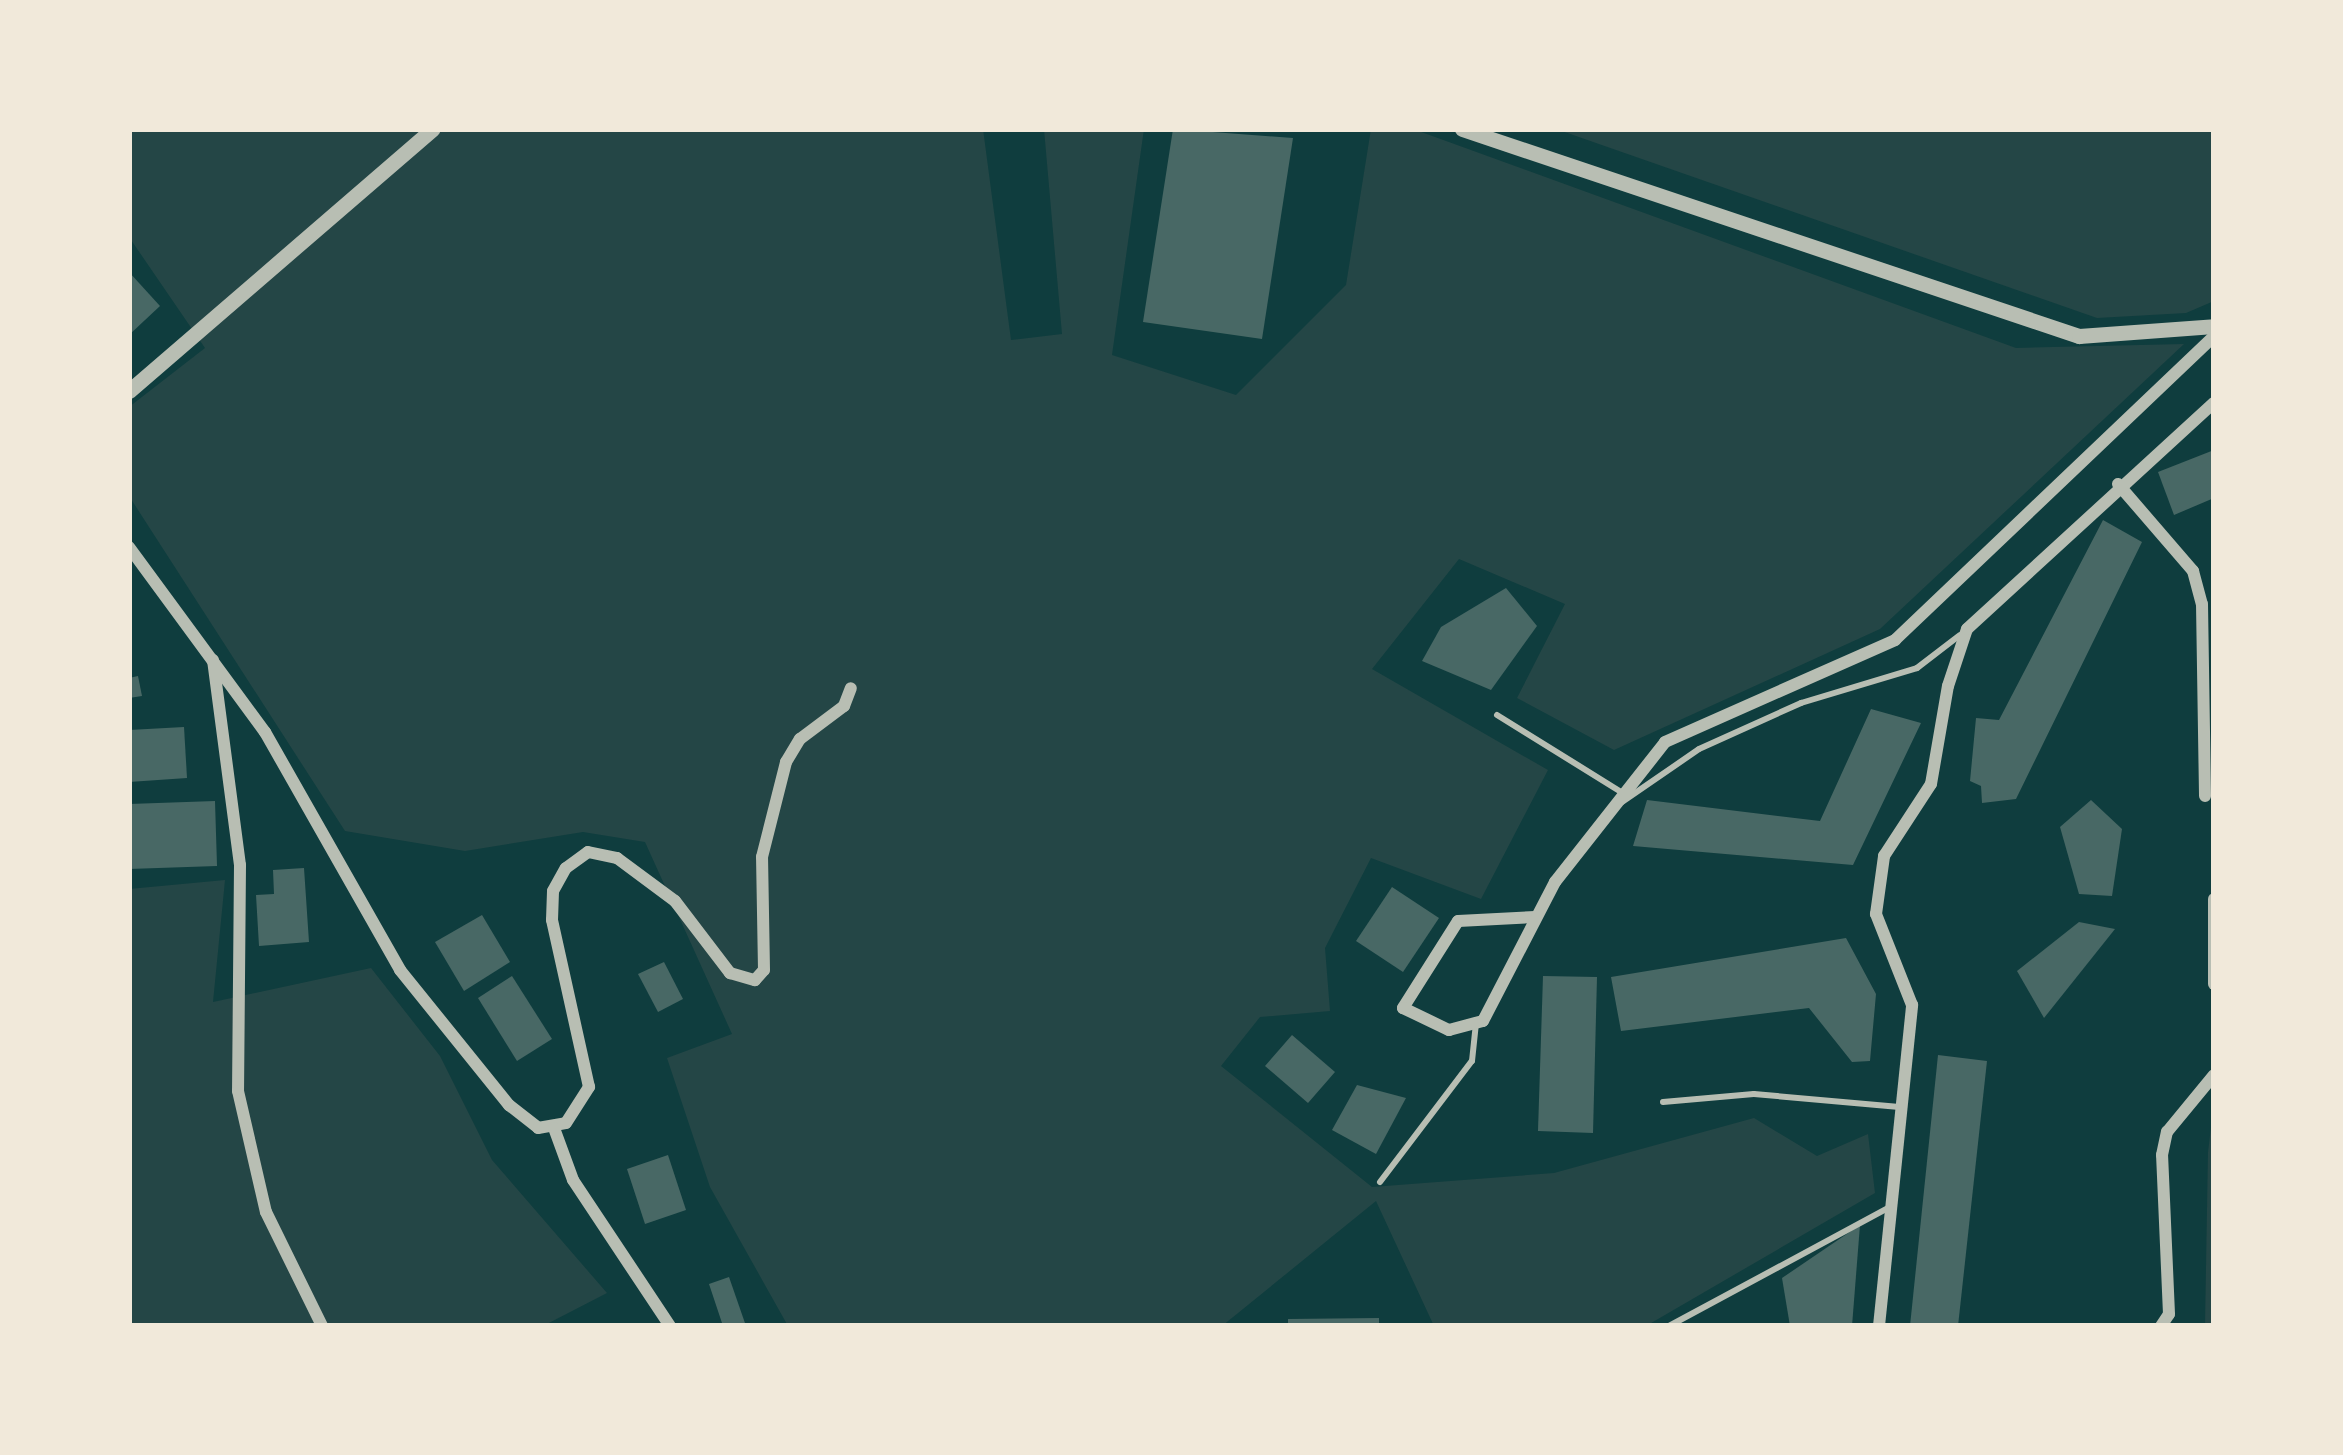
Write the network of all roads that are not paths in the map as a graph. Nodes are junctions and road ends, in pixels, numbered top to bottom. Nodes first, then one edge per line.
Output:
1 (432, 129) edge
2 (1462, 129) edge
3 (2214, 326) edge
4 (2214, 336) edge
5 (129, 391) edge
6 (2214, 403) edge
7 (2118, 484) junction
8 (129, 547) edge
9 (1967, 628) junction
10 (210, 647) junction
11 (851, 688) dead end
12 (1497, 715) dead end
13 (1621, 792) junction
14 (2205, 796) dead end
15 (1610, 808) junction
16 (2214, 899) edge
17 (1535, 917) junction
18 (2214, 984) edge
19 (1476, 1025) junction
20 (2214, 1075) edge
21 (1664, 1102) dead end
22 (1900, 1107) junction
23 (554, 1128) junction
24 (1380, 1182) dead end
25 (1888, 1208) junction
26 (322, 1326) edge
27 (670, 1326) edge
28 (1669, 1326) edge
29 (1879, 1326) edge
30 (2162, 1326) edge

1 - 5 street
2 - 3 street
4 - 13 street
6 - 7 street
7 - 9 street
7 - 14 street
8 - 10 street
9 - 15 lane
9 - 22 street
10 - 23 street
10 - 26 street
11 - 23 street
12 - 13 lane
13 - 15 street
15 - 17 street
16 - 18 street
17 - 19 street
17 - 19 street
19 - 24 lane
20 - 30 street
21 - 22 lane
22 - 25 street
23 - 27 street
25 - 28 lane
25 - 29 street

